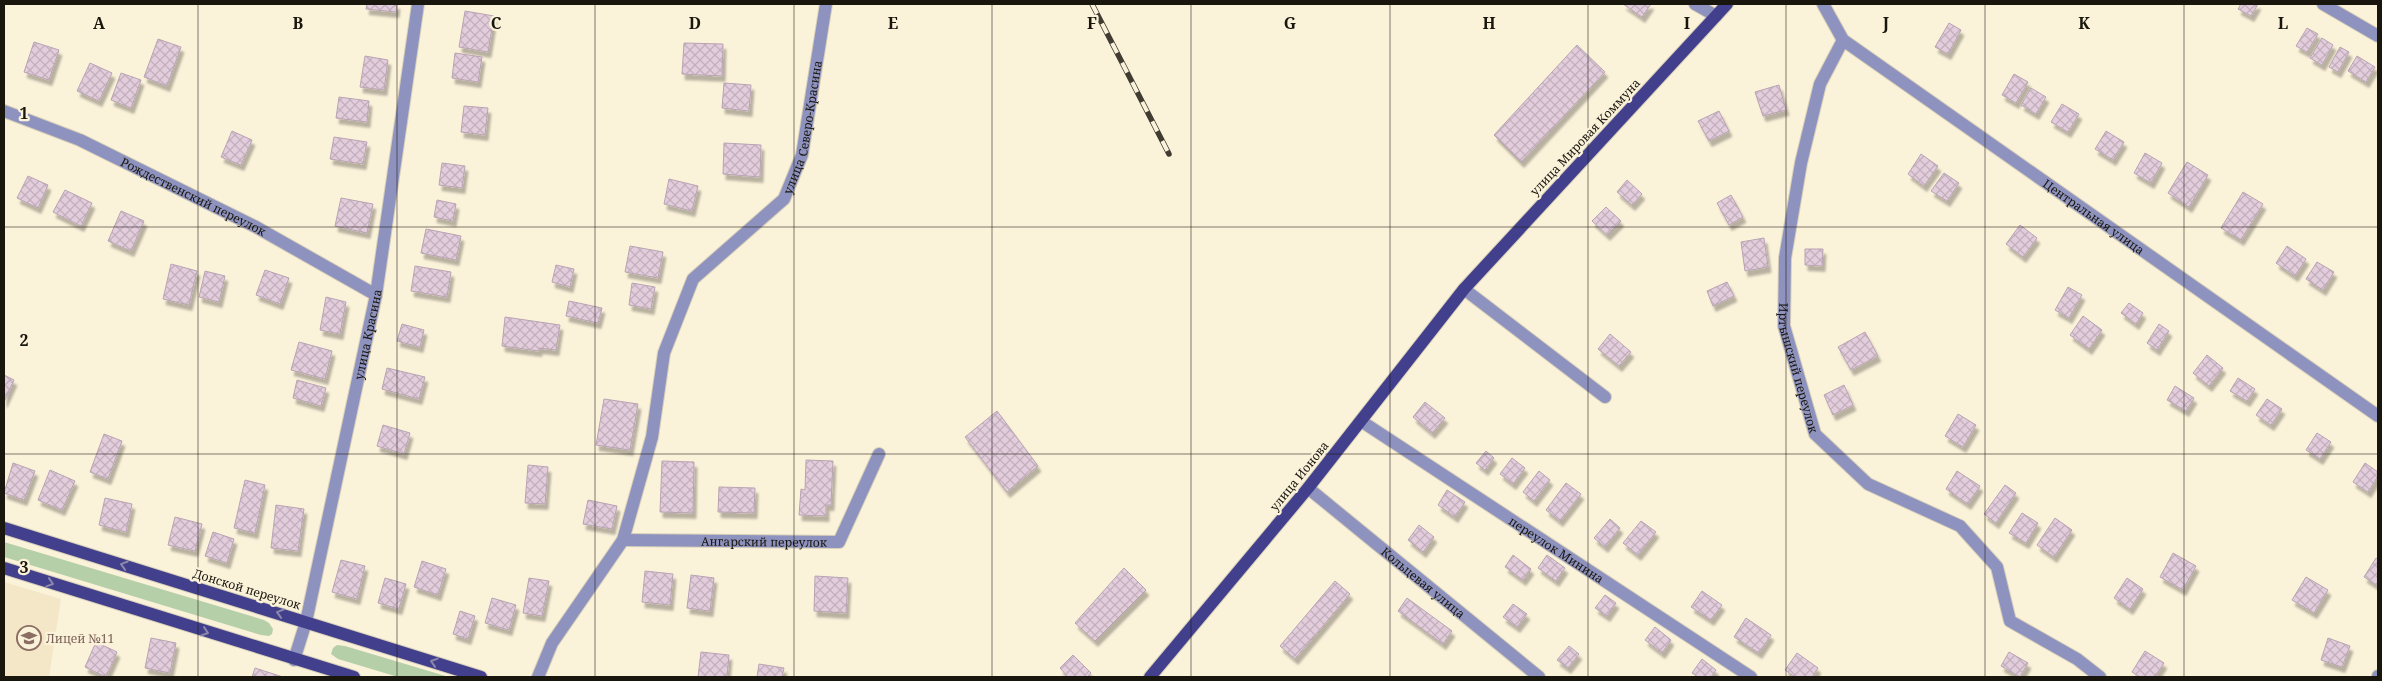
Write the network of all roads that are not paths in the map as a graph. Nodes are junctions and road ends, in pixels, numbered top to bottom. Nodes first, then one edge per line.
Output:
1 (418, 4) edge
2 (826, 4) edge
3 (1695, 4) edge
4 (1727, 4) edge
5 (1823, 4) edge
6 (2323, 4) edge
7 (1716, 16) junction
8 (2378, 36) edge
9 (1843, 40) junction
10 (4, 111) edge
11 (1464, 289) junction
12 (376, 295) junction
13 (1605, 397) dead end
14 (2378, 416) edge
15 (1361, 421) junction
16 (879, 454) dead end
17 (1308, 488) junction
18 (4, 528) edge
19 (623, 540) junction
20 (4, 568) edge
21 (306, 622) junction
22 (294, 660) junction
23 (354, 677) edge
24 (481, 677) edge
25 (538, 677) edge
26 (1150, 677) edge
27 (1539, 677) edge
28 (1751, 677) edge
29 (2100, 677) edge

1 - 12 street, улица Красина
2 - 19 street, улица Северо-Красина
3 - 7 street
4 - 7 main road, улица Мировая Коммуна
5 - 9 street, Центральная улица
6 - 8 street
7 - 11 main road, улица Мировая Коммуна
9 - 14 street, Центральная улица
9 - 29 street, Иртышский переулок
10 - 12 street, Рождественский переулок
11 - 13 street
11 - 15 main road, улица Ионова
12 - 21 street, улица Красина
15 - 17 main road, улица Ионова
15 - 28 street, переулок Минина
16 - 19 street, Ангарский переулок
17 - 26 main road, улица Ионова
17 - 27 street, Кольцевая улица
21 -> 18 main road, Донской переулок
19 - 25 street
20 -> 22 main road
21 - 22 street, улица Красина
24 -> 21 main road, Донской переулок
22 - 23 main road

